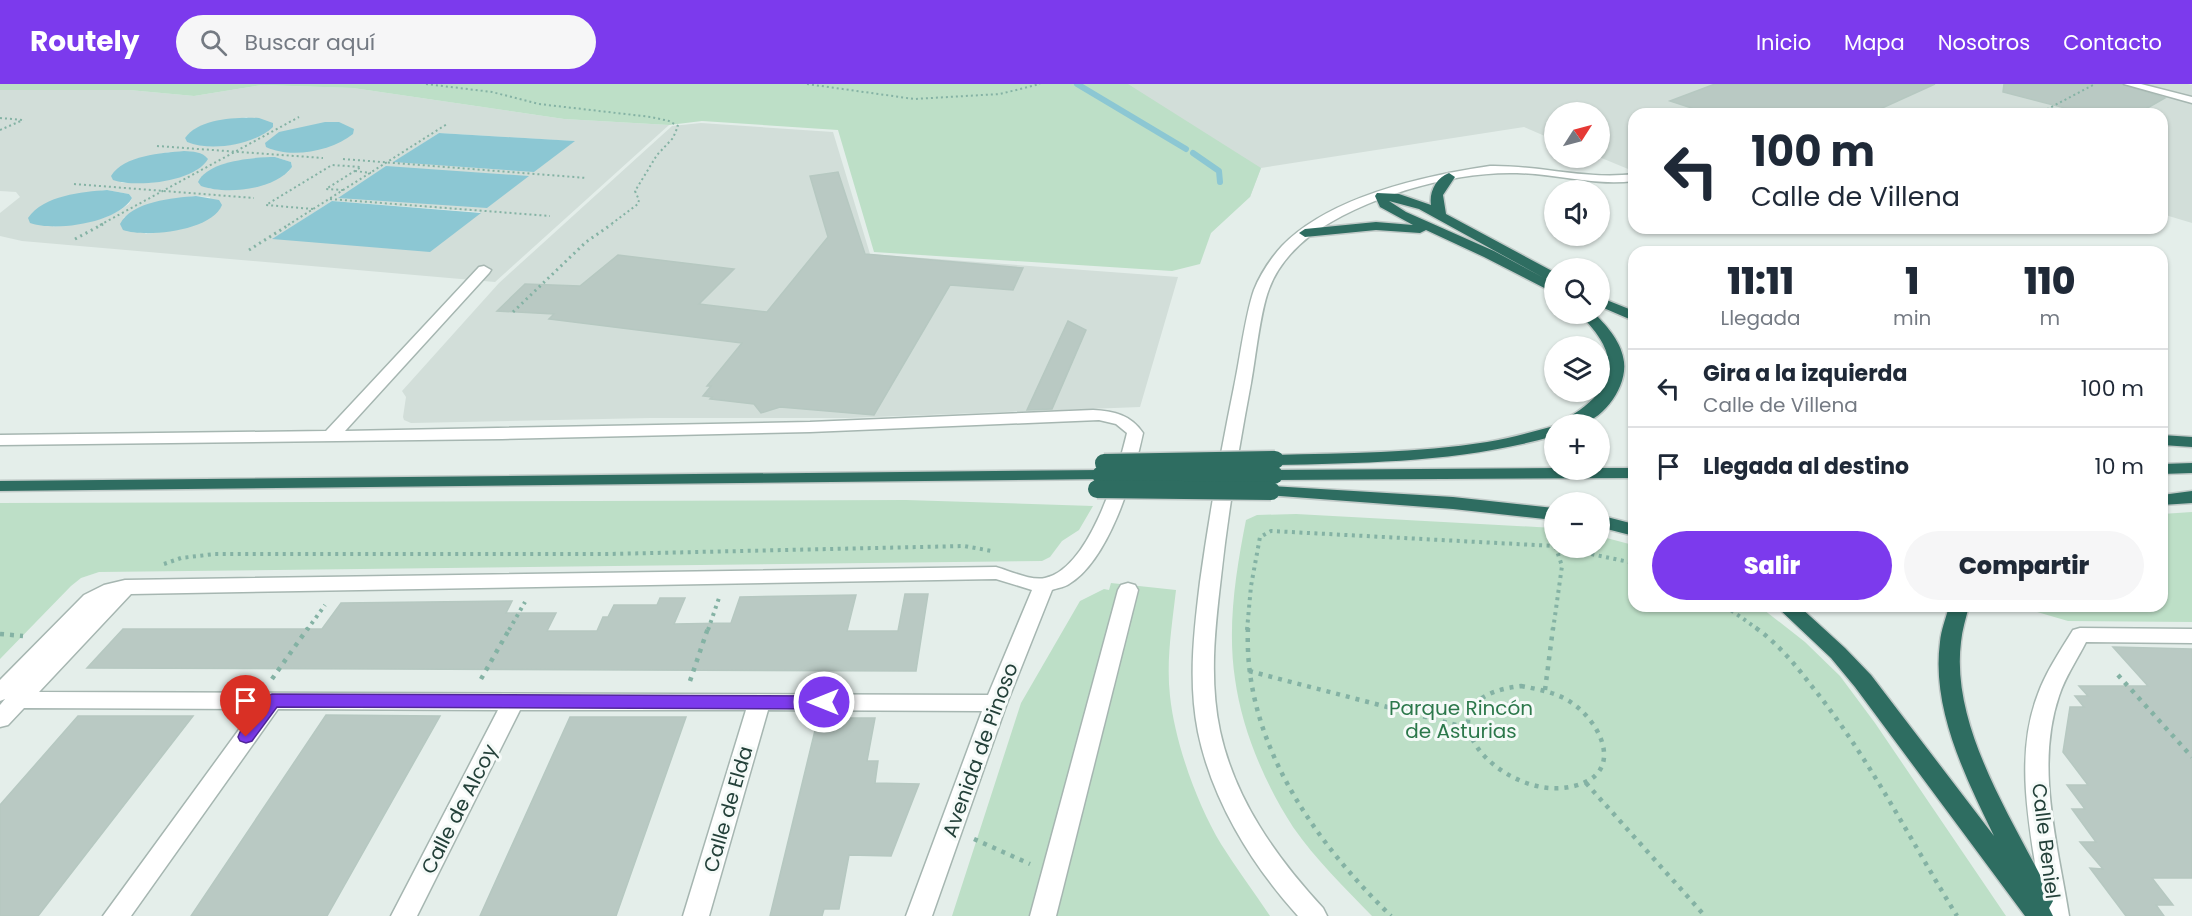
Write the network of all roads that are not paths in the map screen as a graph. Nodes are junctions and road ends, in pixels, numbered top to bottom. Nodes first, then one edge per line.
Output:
1 (2129, 84) edge
2 (2192, 100) edge
3 (1449, 177) junction
4 (1628, 177) edge
5 (1381, 196) junction
6 (1441, 216) junction
7 (1305, 233) junction
8 (1442, 234) junction
9 (484, 270) dead end
10 (1544, 273) edge
11 (1544, 283) edge
12 (1610, 306) edge
13 (1628, 314) edge
14 (1598, 324) edge
15 (1587, 414) edge
16 (1544, 434) edge
17 (332, 435) junction
18 (0, 440) edge
19 (2168, 440) edge
20 (2192, 442) edge
21 (2192, 468) edge
22 (2168, 469) edge
23 (1628, 473) edge
24 (1273, 475) junction
25 (1101, 476) junction
26 (624, 480) junction
27 (0, 486) edge
28 (2192, 497) edge
29 (2168, 499) edge
30 (1544, 513) edge
31 (1610, 524) edge
32 (1628, 528) edge
33 (1044, 585) junction
34 (125, 587) junction
35 (1128, 590) dead end
36 (1793, 612) edge
37 (1957, 612) edge
38 (2192, 636) edge
39 (9, 696) edge
40 (265, 701) junction
41 (513, 701) junction
42 (759, 702) junction
43 (996, 703) junction
44 (0, 719) edge
45 (116, 916) edge
46 (404, 916) edge
47 (696, 916) edge
48 (919, 916) edge
49 (1043, 916) edge
50 (1314, 916) edge
51 (2040, 916) edge
52 (2047, 916) edge
53 (2056, 916) edge

1 - 2 street
3 - 4 street
3 - 5 street
3 - 6 highway
5 - 6 highway
5 - 7 street
5 - 8 highway
6 - 10 highway
7 - 8 highway
7 - 50 street
8 - 11 highway
9 - 17 street
12 - 13 highway
14 - 15 highway
16 - 24 highway
17 - 18 street
17 - 33 street
19 - 20 highway
21 - 22 highway
23 - 24 highway
24 - 25 highway, bridge
24 - 25 highway, bridge
24 - 30 highway
25 - 26 highway
25 - 26 highway
26 - 27 highway
28 - 29 highway
31 - 32 highway
33 - 34 street
33 - 43 street, Avenida de Pinoso
34 - 39 street
34 - 39 street
35 - 49 street
36 - 51 highway
37 - 52 highway
38 - 53 street, Calle Beniel
39 - 40 street
39 - 44 street
40 - 41 street
40 - 45 street
41 - 42 street
41 - 46 street, Calle de Alcoy
42 - 43 street
42 - 47 street, Calle de Elda
43 - 48 street, Avenida de Pinoso

